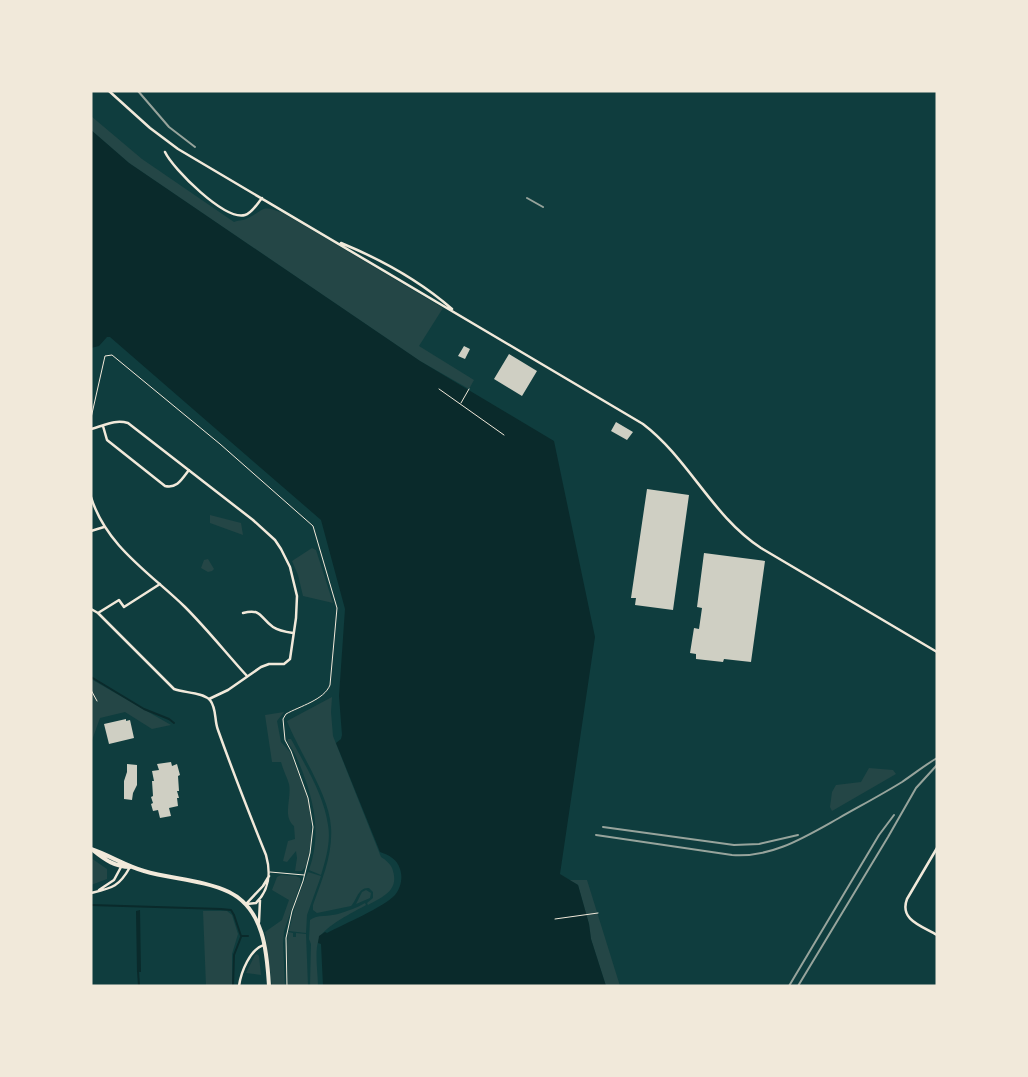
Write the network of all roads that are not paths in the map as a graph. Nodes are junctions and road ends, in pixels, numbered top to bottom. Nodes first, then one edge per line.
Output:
1 (109, 91) edge
2 (165, 152) dead end
3 (262, 198) junction
4 (333, 240) junction
5 (456, 313) junction
6 (91, 418) edge
7 (103, 426) junction
8 (91, 429) edge
9 (189, 470) junction
10 (91, 497) edge
11 (104, 527) junction
12 (91, 531) edge
13 (160, 584) junction
14 (91, 609) edge
15 (98, 613) junction
16 (242, 613) dead end
17 (293, 633) junction
18 (937, 652) edge
19 (246, 676) junction
20 (209, 699) junction
21 (937, 848) edge
22 (91, 849) edge
23 (121, 867) junction
24 (130, 867) junction
25 (270, 872) junction
26 (305, 875) junction
27 (93, 893) edge
28 (261, 898) junction
29 (246, 904) junction
30 (259, 924) junction
31 (937, 935) edge
32 (264, 945) junction
33 (239, 986) edge
34 (269, 986) edge
35 (287, 986) edge

1 - 3 street
2 - 3 street
3 - 4 street
4 - 5 street
4 - 5 street
5 - 18 street
6 - 26 lane
7 - 8 street
7 - 9 street
7 - 9 street
9 - 17 street
10 - 11 street
11 - 12 street
11 - 13 street
13 - 15 street
13 - 19 street
14 - 15 street
15 - 20 street
16 - 17 street
17 - 19 street
19 - 20 street
20 - 25 street
21 - 31 street
22 - 23 street
22 - 24 street
23 - 24 street
23 - 27 street
24 - 27 street
24 - 29 street
25 - 26 lane
25 - 28 street
25 - 29 street
26 - 35 lane
28 - 29 street
28 - 30 street
29 - 30 street
30 - 32 street
32 - 33 street
32 - 34 street

